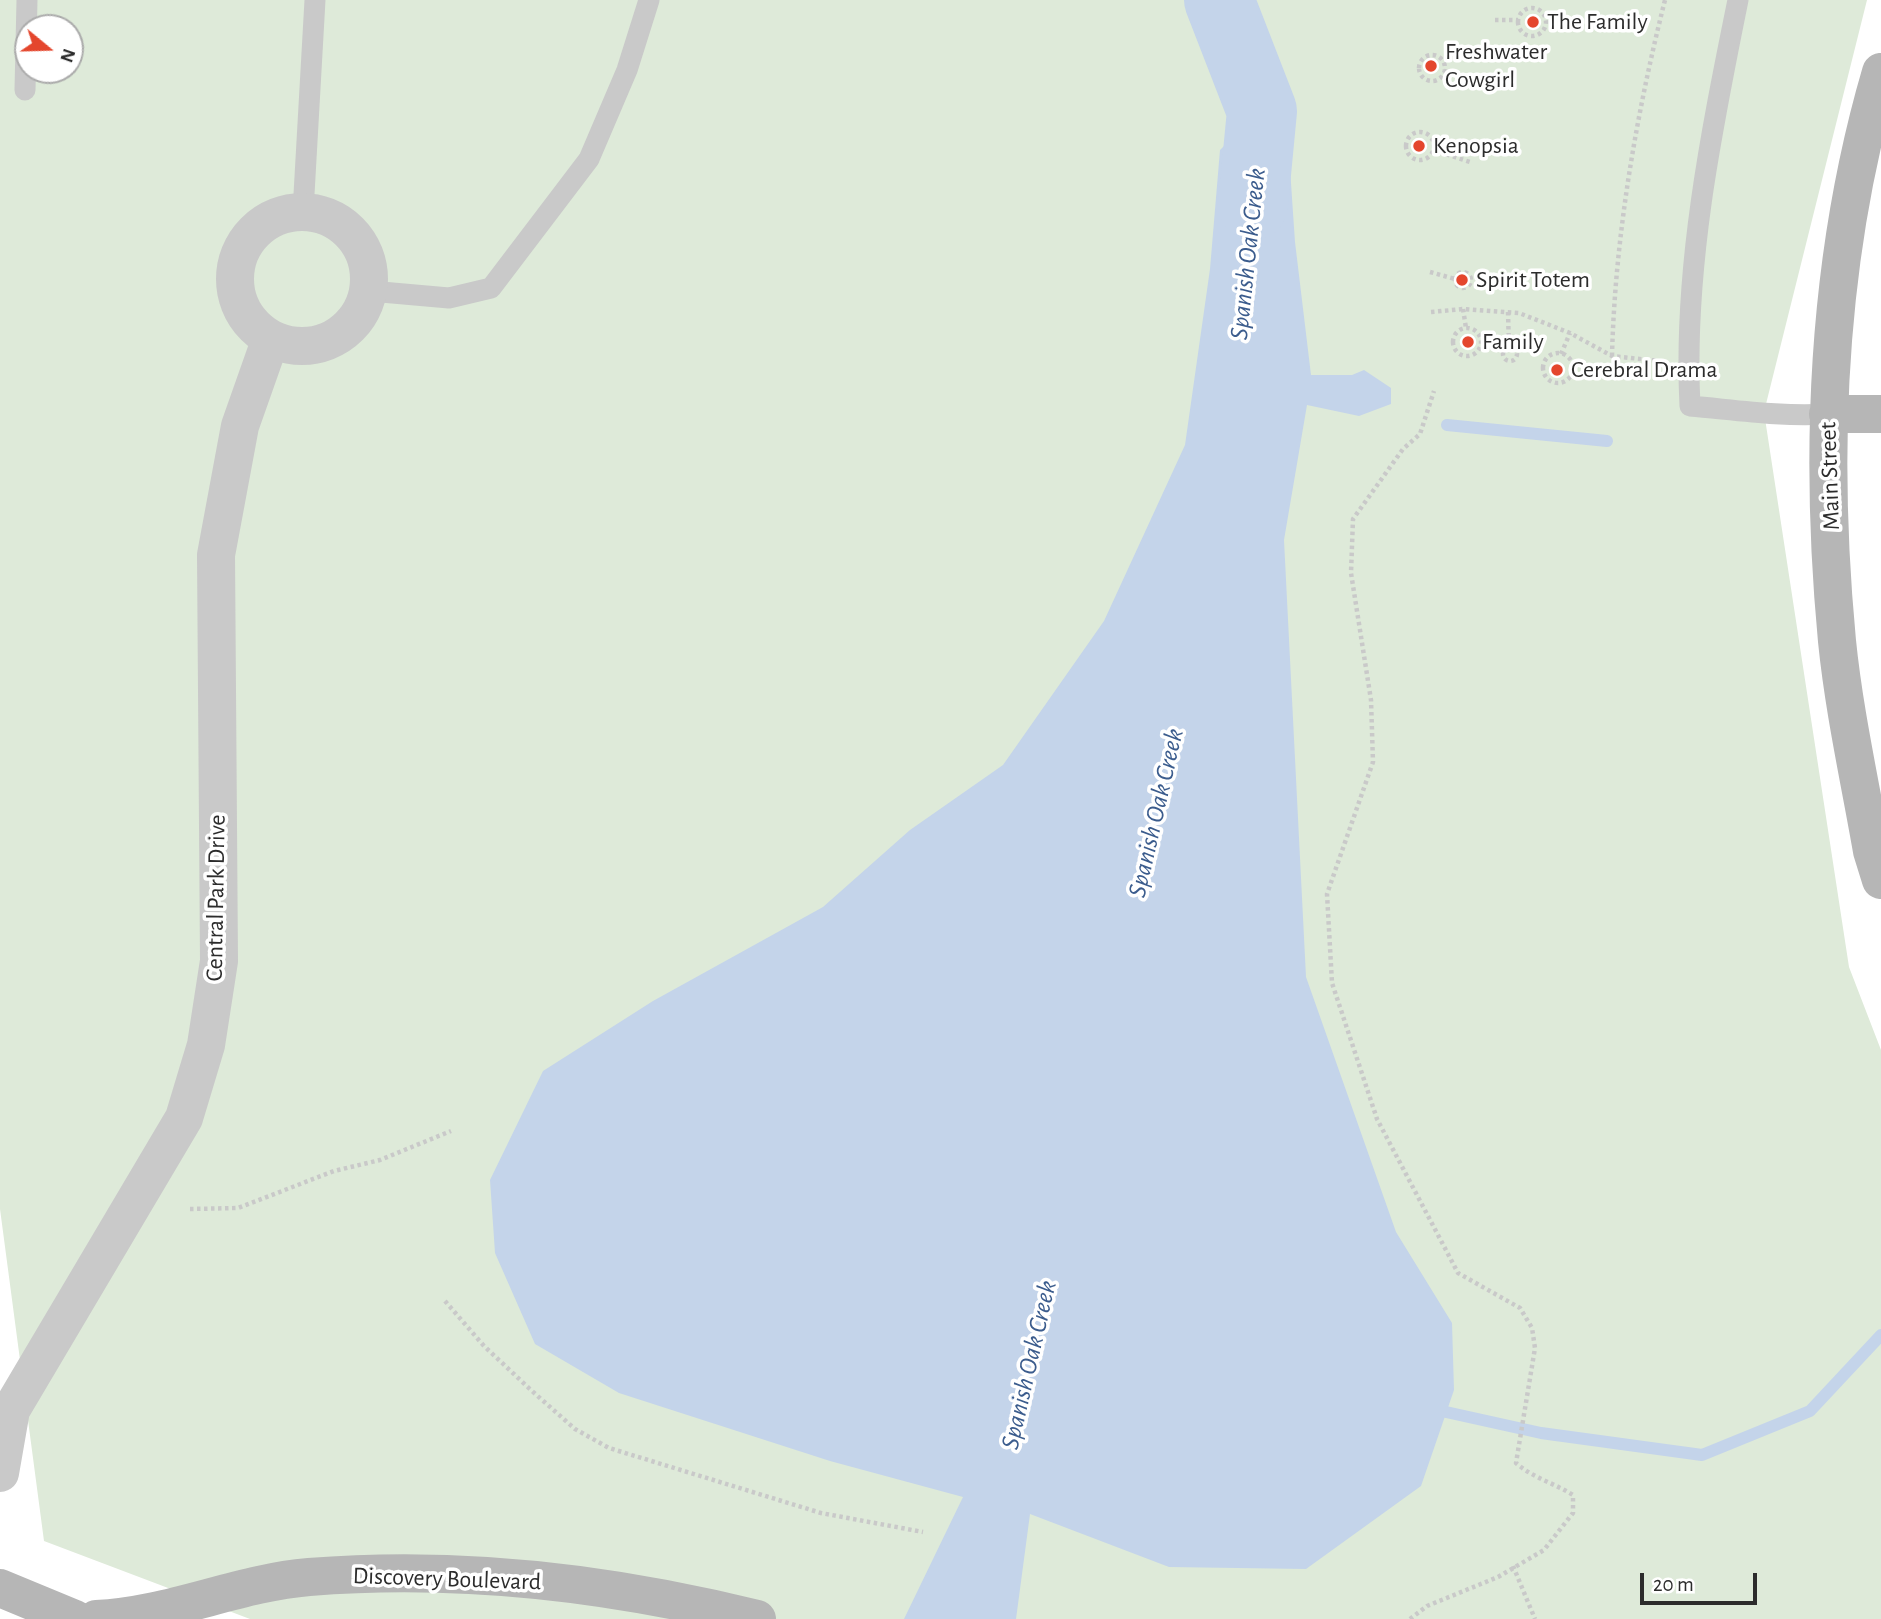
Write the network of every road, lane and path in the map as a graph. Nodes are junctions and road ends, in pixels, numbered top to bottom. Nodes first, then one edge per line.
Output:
1 (27, 0) edge
2 (315, 0) edge
3 (649, 0) edge
4 (1665, 0) edge
5 (1738, 0) edge
6 (1495, 20) dead end
7 (1518, 20) junction
8 (1444, 71) junction
9 (1881, 72) edge
10 (1492, 86) dead end
11 (26, 89) dead end
12 (1433, 150) junction
13 (1470, 162) dead end
14 (303, 212) junction
15 (1430, 272) dead end
16 (1455, 278) dead end
17 (370, 291) junction
18 (1464, 309) junction
19 (1431, 312) dead end
20 (1508, 312) junction
21 (1466, 328) junction
22 (1570, 333) junction
23 (270, 341) junction
24 (1509, 348) dead end
25 (1561, 354) junction
26 (1612, 356) junction
27 (1688, 363) junction
28 (1434, 391) dead end
29 (1828, 414) junction
30 (1881, 414) edge
31 (1881, 880) edge
32 (451, 1131) dead end
33 (190, 1209) dead end
34 (445, 1301) dead end
35 (6, 1415) edge
36 (0, 1473) edge
37 (923, 1532) dead end
38 (1513, 1566) junction
39 (0, 1588) edge
40 (75, 1619) edge
41 (96, 1619) edge
42 (757, 1619) edge
43 (1409, 1619) edge
44 (1535, 1619) edge

1 - 11 lane
2 - 14 lane
3 - 17 lane
4 - 26 path
5 - 27 lane
6 - 7 path
7 - 7 path
8 - 8 path
8 - 10 path
9 - 29 street, Main Street
12 - 12 path
12 - 13 path
14 - 17 street
14 - 23 street
15 - 16 path
17 - 23 street
18 - 19 path
18 - 20 path
18 - 21 path
20 - 22 path
20 - 24 path
21 - 21 path
22 - 25 path
22 - 26 path
23 - 35 street, Central Park Drive
25 - 25 path
26 - 27 path
27 - 29 lane
28 - 38 path
29 - 30 street
29 - 31 street, Main Street
32 - 33 path
34 - 37 path
35 - 36 street, Central Park Drive
38 - 43 path
38 - 44 path
39 - 40 street
41 - 42 street, Discovery Boulevard

